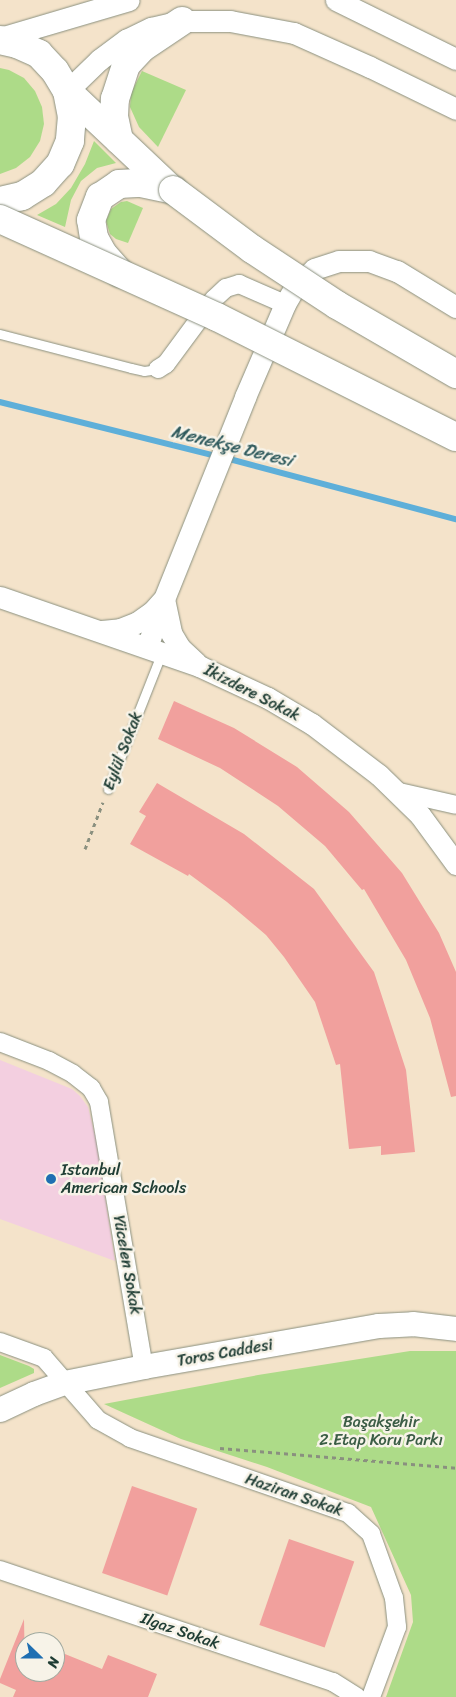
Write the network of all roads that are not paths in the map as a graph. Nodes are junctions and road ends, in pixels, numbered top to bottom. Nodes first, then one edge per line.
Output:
1 (129, 0) edge
2 (336, 0) edge
3 (182, 21) junction
4 (409, 34) junction
5 (0, 39) edge
6 (456, 44) edge
7 (456, 59) edge
8 (67, 91) junction
9 (456, 110) edge
10 (119, 140) junction
11 (172, 190) junction
12 (0, 201) edge
13 (0, 219) edge
14 (120, 273) junction
15 (285, 304) junction
16 (456, 307) edge
17 (0, 334) edge
18 (158, 369) joint
19 (456, 374) edge
20 (456, 437) edge
21 (168, 589) junction
22 (0, 597) edge
23 (102, 632) junction
24 (155, 650) junction
25 (199, 666) junction
26 (108, 790) road end
27 (399, 792) junction
28 (456, 805) edge
29 (456, 864) edge
30 (0, 1042) edge
31 (456, 1328) edge
32 (0, 1342) edge
33 (144, 1367) junction
34 (65, 1383) junction
35 (0, 1410) edge
36 (0, 1570) edge
37 (356, 1697) edge
38 (371, 1697) edge

1 - 5 street
2 - 4 street
3 - 8 street
3 - 9 street
3 - 10 main road
4 - 6 street
4 - 7 street
5 - 8 main road
8 - 10 main road
8 - 12 main road
10 - 11 main road
11 - 14 main road
11 - 19 main road, bridge
13 - 14 main road, bridge
14 - 20 main road, bridge
15 - 16 street
15 - 18 street
15 - 21 street
17 - 18 lane
21 - 23 street
21 - 24 street
21 - 25 street
22 - 23 street, İkizdere Sokak
23 - 24 street, İkizdere Sokak
24 - 25 street, İkizdere Sokak
24 - 26 lane, Eylül Sokak
25 - 27 street, İkizdere Sokak
27 - 28 street
27 - 29 street, İkizdere Sokak
30 - 33 street, Yücelen Sokak
31 - 33 main road, Toros Caddesi
32 - 34 street, Haziran Sokak
33 - 34 main road, Toros Caddesi
34 - 35 main road, Toros Caddesi
34 - 38 street, Haziran Sokak
36 - 37 street, Ilgaz Sokak

